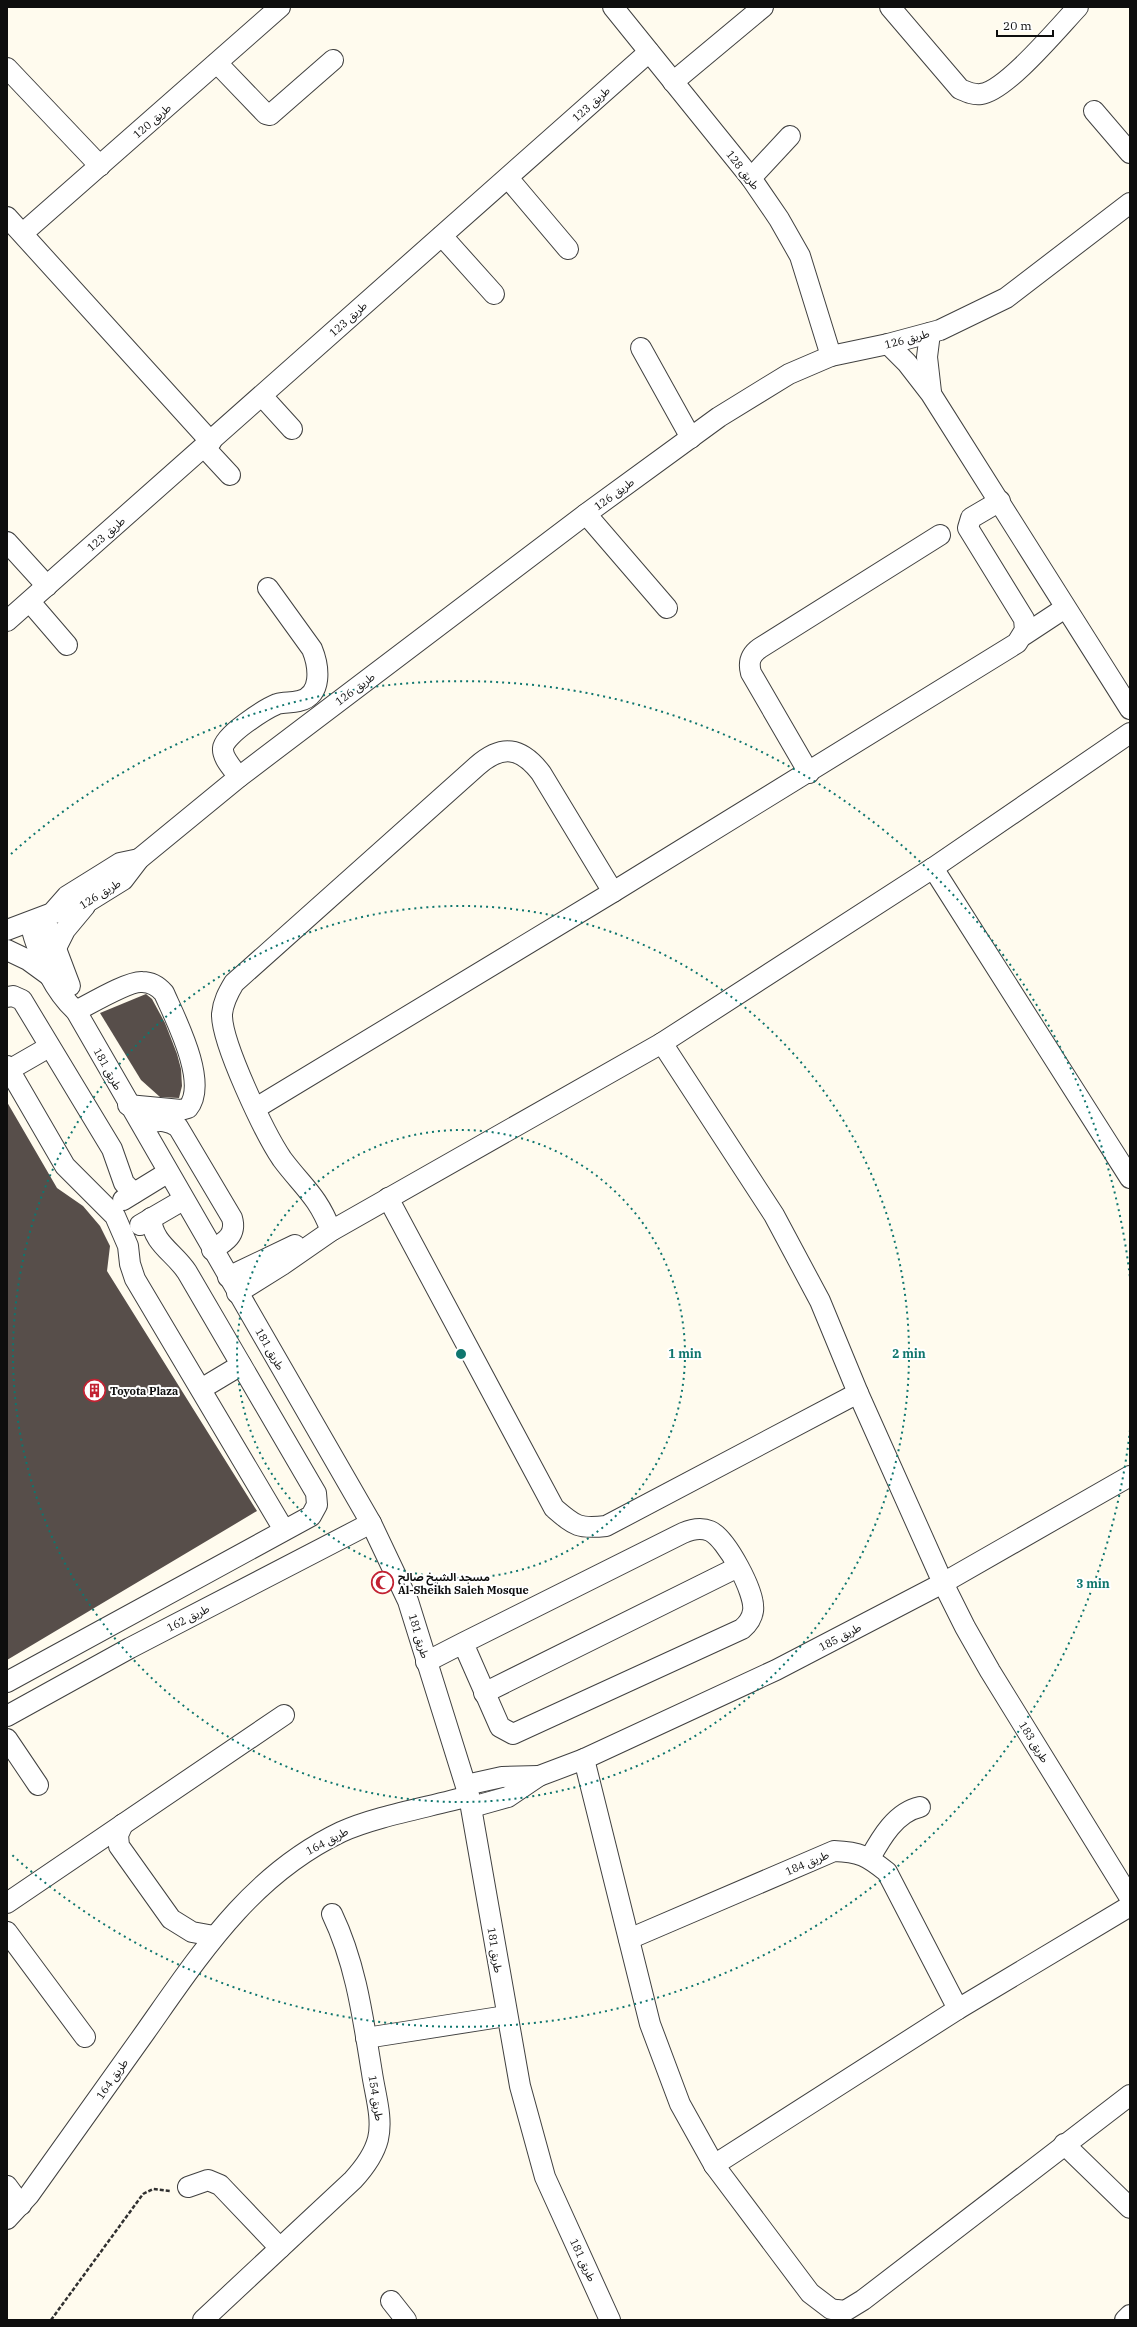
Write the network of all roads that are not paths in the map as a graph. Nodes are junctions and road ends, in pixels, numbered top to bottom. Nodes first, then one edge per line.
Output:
1 (280, 7) edge
2 (613, 7) edge
3 (763, 7) edge
4 (890, 7) edge
5 (1078, 7) edge
6 (649, 52) junction
7 (334, 60) dead end
8 (217, 63) junction
9 (7, 68) edge
10 (673, 82) junction
11 (1094, 111) dead end
12 (790, 136) dead end
13 (1130, 154) edge
14 (100, 166) junction
15 (508, 178) junction
16 (751, 178) junction
17 (1130, 203) edge
18 (7, 217) edge
19 (23, 234) junction
20 (442, 236) junction
21 (568, 249) dead end
22 (494, 294) dead end
23 (930, 333) junction
24 (888, 344) junction
25 (641, 348) dead end
26 (831, 356) junction
27 (931, 394) junction
28 (262, 396) junction
29 (292, 428) dead end
30 (690, 438) junction
31 (208, 444) junction
32 (230, 475) dead end
33 (1000, 501) junction
34 (586, 514) junction
35 (940, 535) dead end
36 (7, 542) edge
37 (47, 586) junction
38 (268, 588) dead end
39 (30, 602) junction
40 (667, 608) dead end
41 (1065, 608) junction
42 (7, 621) edge
43 (1024, 635) junction
44 (67, 645) dead end
45 (1130, 709) edge
46 (1130, 733) edge
47 (809, 772) junction
48 (239, 777) junction
49 (139, 859) junction
50 (933, 868) junction
51 (613, 892) junction
52 (86, 904) junction
53 (42, 918) junction
54 (7, 930) edge
55 (7, 950) edge
56 (55, 950) junction
57 (51, 977) junction
58 (7, 997) edge
59 (76, 1011) junction
60 (662, 1043) junction
61 (49, 1047) junction
62 (8, 1068) edge
63 (128, 1105) junction
64 (256, 1108) junction
65 (140, 1125) junction
66 (167, 1172) junction
67 (1130, 1178) edge
68 (134, 1193) junction
69 (388, 1198) junction
70 (183, 1200) junction
71 (109, 1208) junction
72 (151, 1218) junction
73 (331, 1231) junction
74 (124, 1234) junction
75 (212, 1250) junction
76 (233, 1285) junction
77 (241, 1365) junction
78 (201, 1389) junction
79 (858, 1393) junction
80 (1130, 1476) edge
81 (371, 1524) junction
82 (284, 1530) junction
83 (228, 1561) junction
84 (738, 1567) junction
85 (943, 1583) junction
86 (244, 1589) junction
87 (463, 1643) junction
88 (426, 1662) junction
89 (7, 1682) edge
90 (484, 1693) junction
91 (284, 1715) dead end
92 (7, 1716) edge
93 (7, 1739) edge
94 (584, 1759) junction
95 (38, 1785) dead end
96 (469, 1796) junction
97 (920, 1807) dead end
98 (123, 1824) junction
99 (870, 1858) junction
100 (1130, 1898) edge
101 (7, 1903) edge
102 (1130, 1906) edge
103 (332, 1914) dead end
104 (7, 1932) edge
105 (214, 1936) junction
106 (629, 1939) junction
107 (958, 2008) junction
108 (506, 2016) junction
109 (85, 2037) dead end
110 (366, 2038) junction
111 (1130, 2095) edge
112 (1064, 2144) junction
113 (714, 2164) junction
114 (7, 2186) edge
115 (188, 2188) road end
116 (1130, 2208) edge
117 (14, 2212) edge
118 (280, 2248) junction
119 (391, 2301) dead end
120 (839, 2315) edge
121 (1130, 2315) edge
122 (203, 2320) edge
123 (406, 2320) edge
124 (610, 2320) edge
125 (1125, 2320) edge

1 - 8 street, طريق 120
2 - 6 street, طريق 128
3 - 10 street
4 - 5 street
6 - 10 street, طريق 128
6 - 15 street, طريق 123
7 - 8 street
8 - 14 street, طريق 120
9 - 14 street
10 - 16 street, طريق 128
11 - 13 street
12 - 16 street
14 - 19 street, طريق 120
15 - 20 street, طريق 123
15 - 21 street
16 - 26 street, طريق 128
17 - 23 street, طريق 126
18 - 19 street
19 - 31 street
20 - 22 street
20 - 28 street, طريق 123
23 - 24 street, طريق 126
23 - 27 street
24 - 26 street, طريق 126
24 - 27 street
25 - 30 street
26 - 30 street, طريق 126
27 - 33 street
28 - 29 street
28 - 31 street, طريق 123
30 - 34 street, طريق 126
31 - 32 street
31 - 37 street, طريق 123
33 - 41 street
33 - 43 street
34 - 40 street
34 - 48 street, طريق 126
35 - 47 street
36 - 37 street
37 - 39 street, طريق 123
38 - 48 street
39 - 42 street, طريق 123
39 - 44 street
41 - 43 street
41 - 45 street
43 - 47 street
46 - 50 street
47 - 51 street
48 - 49 street, طريق 126
49 - 52 street, طريق 126
49 - 53 street, طريق 126
50 - 60 street
50 - 67 street
51 - 64 street
51 - 64 street
52 - 53 street, طريق 126
52 - 56 street
53 - 54 street, طريق 126
53 - 56 street, طريق 181
53 - 57 street, طريق 181
55 - 57 street
56 - 59 street, طريق 181
57 - 59 street, طريق 181
58 - 61 street
59 - 63 street, طريق 181
59 - 63 street
60 - 69 street
60 - 79 street, طريق 183
61 - 62 street
61 - 68 street
62 - 71 street
63 - 65 street, طريق 181
64 - 73 street
65 - 66 street, طريق 181
65 - 75 street
66 - 68 street
66 - 70 street, طريق 181
68 - 71 street
69 - 73 street
69 - 79 street
70 - 72 street
70 - 75 street, طريق 181
71 - 74 street
72 - 74 street
72 - 77 street
73 - 76 street
74 - 78 street
75 - 76 street, طريق 181
76 - 81 street, طريق 181
77 - 78 street
77 - 82 street
78 - 82 street
79 - 85 street, طريق 183
80 - 85 street, طريق 185
81 - 86 street, طريق 162
81 - 88 street, طريق 181
82 - 83 street
83 - 86 street
83 - 89 street
84 - 87 street
84 - 90 street
84 - 90 street
85 - 94 street, طريق 185
85 - 100 street, طريق 183
86 - 92 street, طريق 162
87 - 88 street
87 - 90 street
88 - 96 street, طريق 181
91 - 98 street
93 - 95 street
94 - 96 street, طريق 185
94 - 106 street
96 - 105 street, طريق 164
96 - 108 street, طريق 181
97 - 99 street
98 - 101 street
98 - 105 street
99 - 106 street, طريق 184
99 - 107 street, طريق 184
102 - 107 street
103 - 110 street, طريق 154
104 - 109 street
105 - 117 street, طريق 164
106 - 113 street
107 - 113 street
108 - 110 street
108 - 124 street, طريق 181
110 - 118 street, طريق 154
111 - 112 street
112 - 116 street
112 - 120 street
113 - 120 street
114 - 117 street
115 - 118 street
118 - 122 street, طريق 154
119 - 123 street
121 - 125 street

